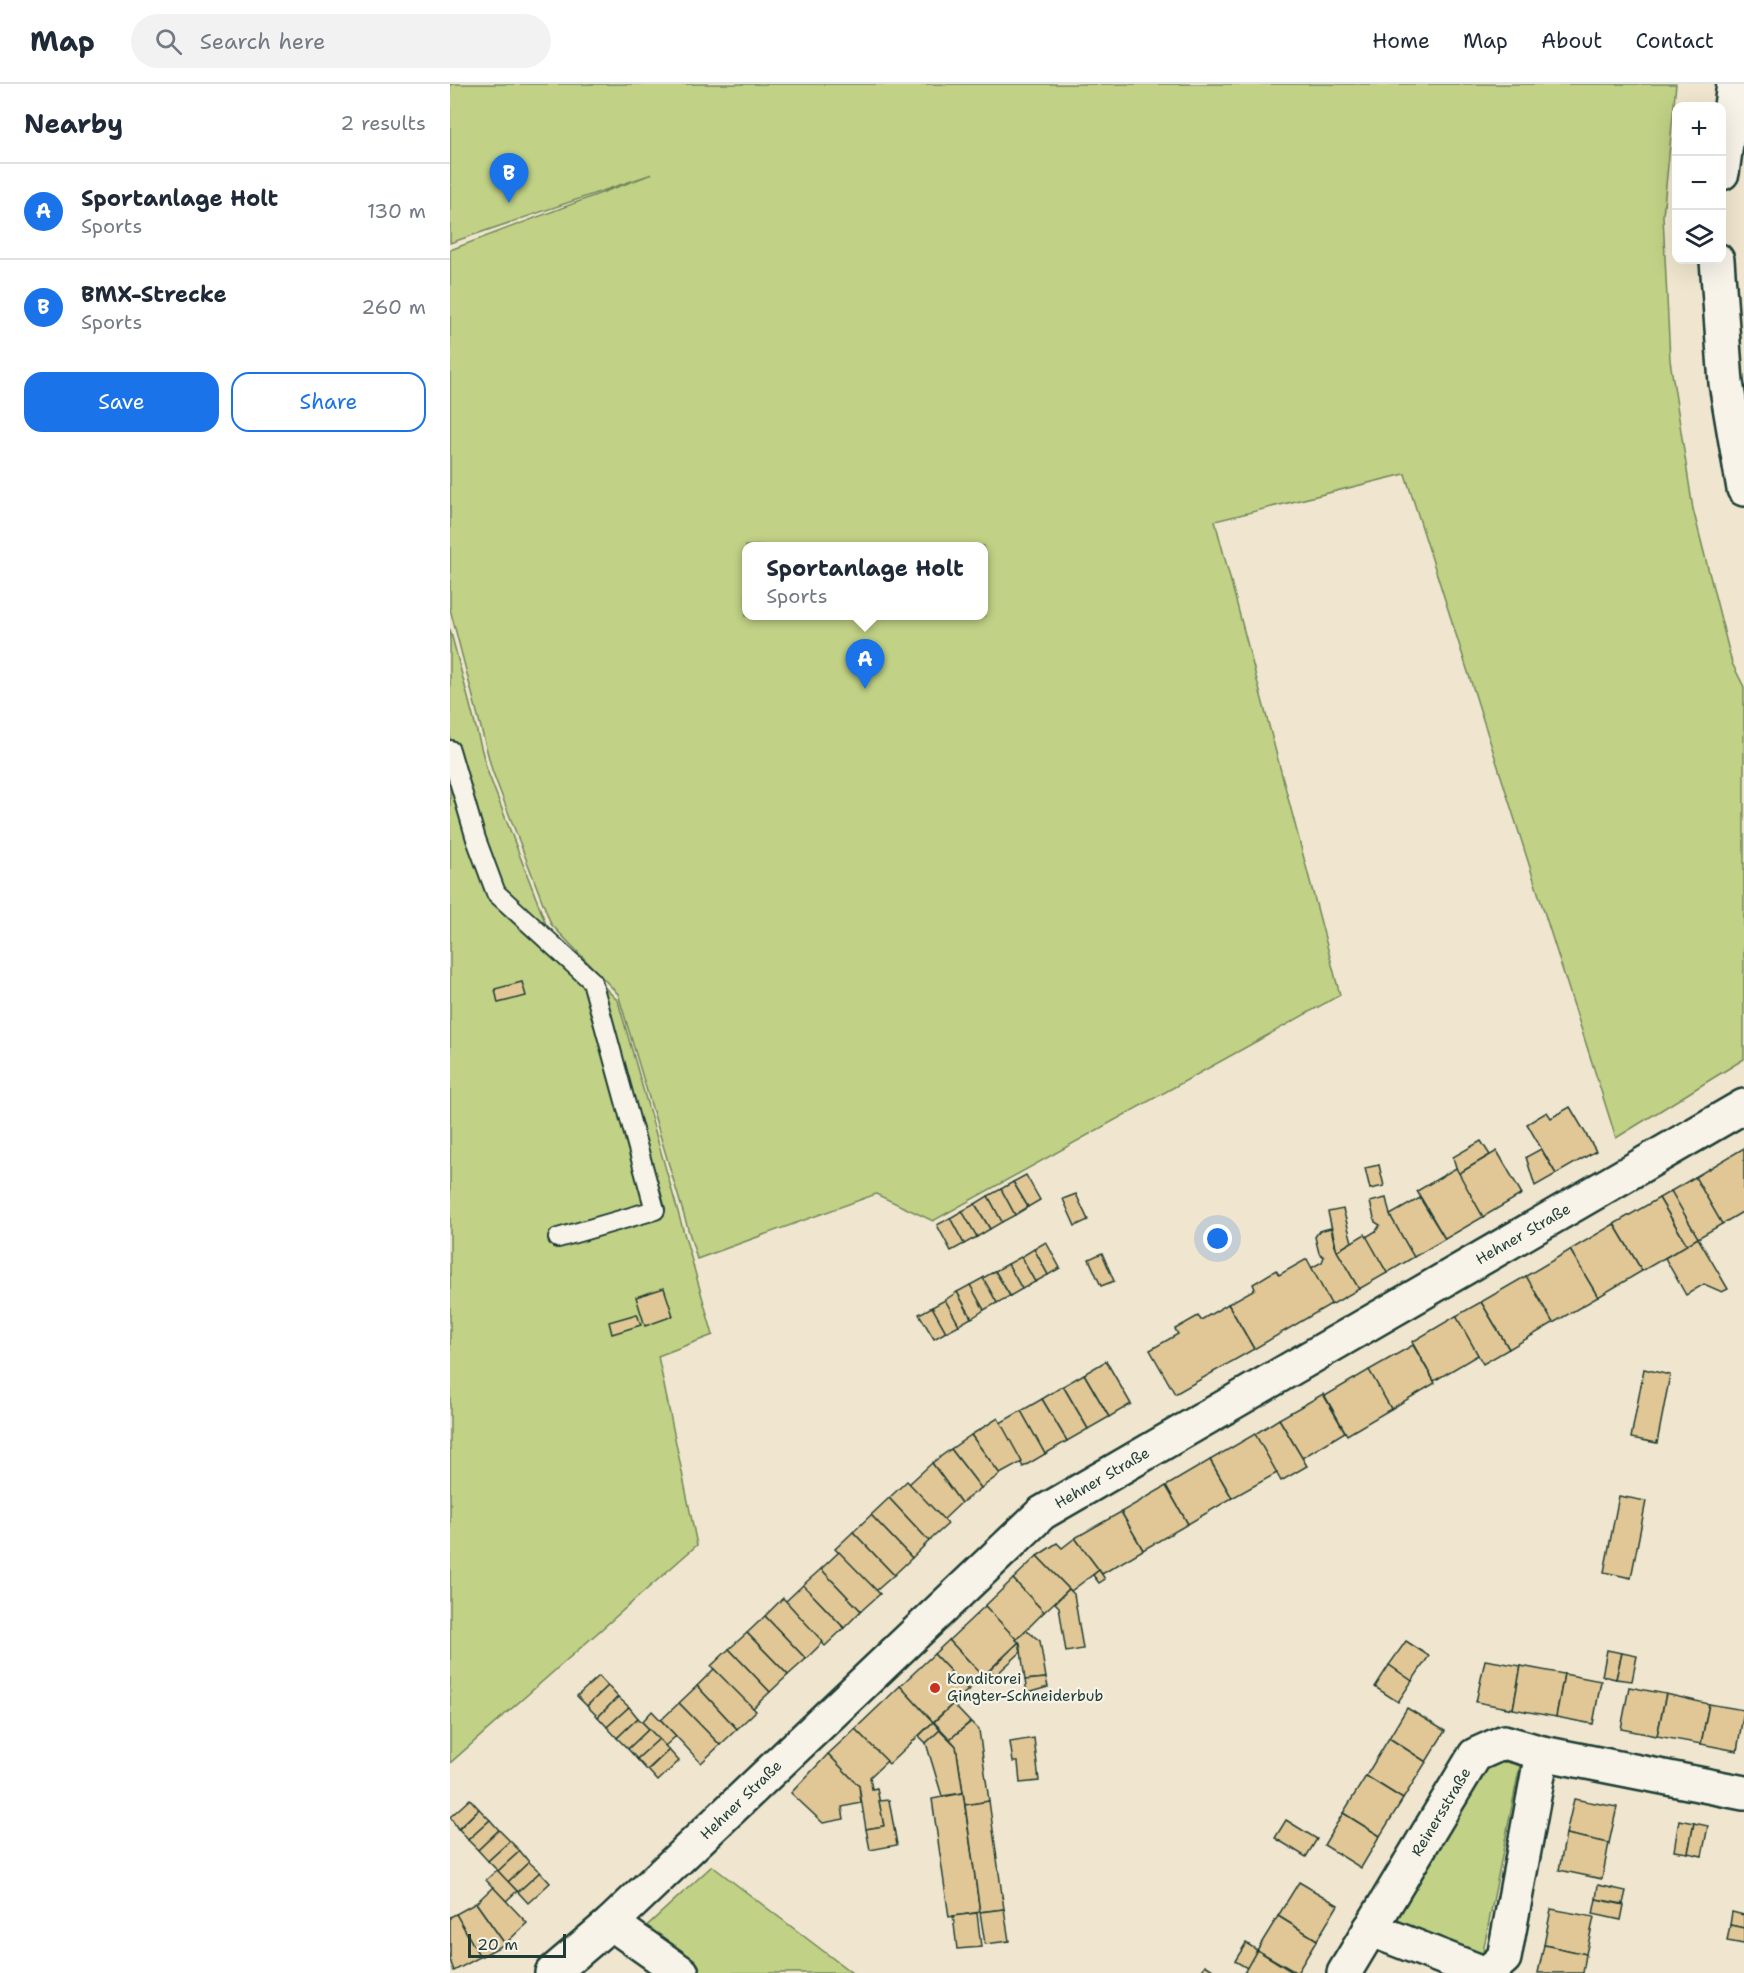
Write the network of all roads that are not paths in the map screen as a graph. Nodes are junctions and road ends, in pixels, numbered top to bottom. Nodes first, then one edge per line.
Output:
1 (1734, 84) edge
2 (1724, 156) edge
3 (1717, 264) edge
4 (1744, 489) edge
5 (450, 750) edge
6 (1744, 1106) edge
7 (558, 1238) dead end
8 (1542, 1753) junction
9 (1744, 1793) edge
10 (611, 1923) junction
11 (1370, 1929) junction
12 (552, 1973) edge
13 (682, 1973) edge
14 (1344, 1973) edge
15 (1483, 1973) edge
16 (1487, 1973) edge

1 - 2 street
3 - 4 street
5 - 7 lane
6 - 10 street, Hehner Straße
8 - 9 street, Reinersstraße
8 - 11 street, Reinersstraße
8 - 16 street
10 - 12 street, Hehner Straße
10 - 13 street
11 - 14 street, Reinersstraße
11 - 15 street

